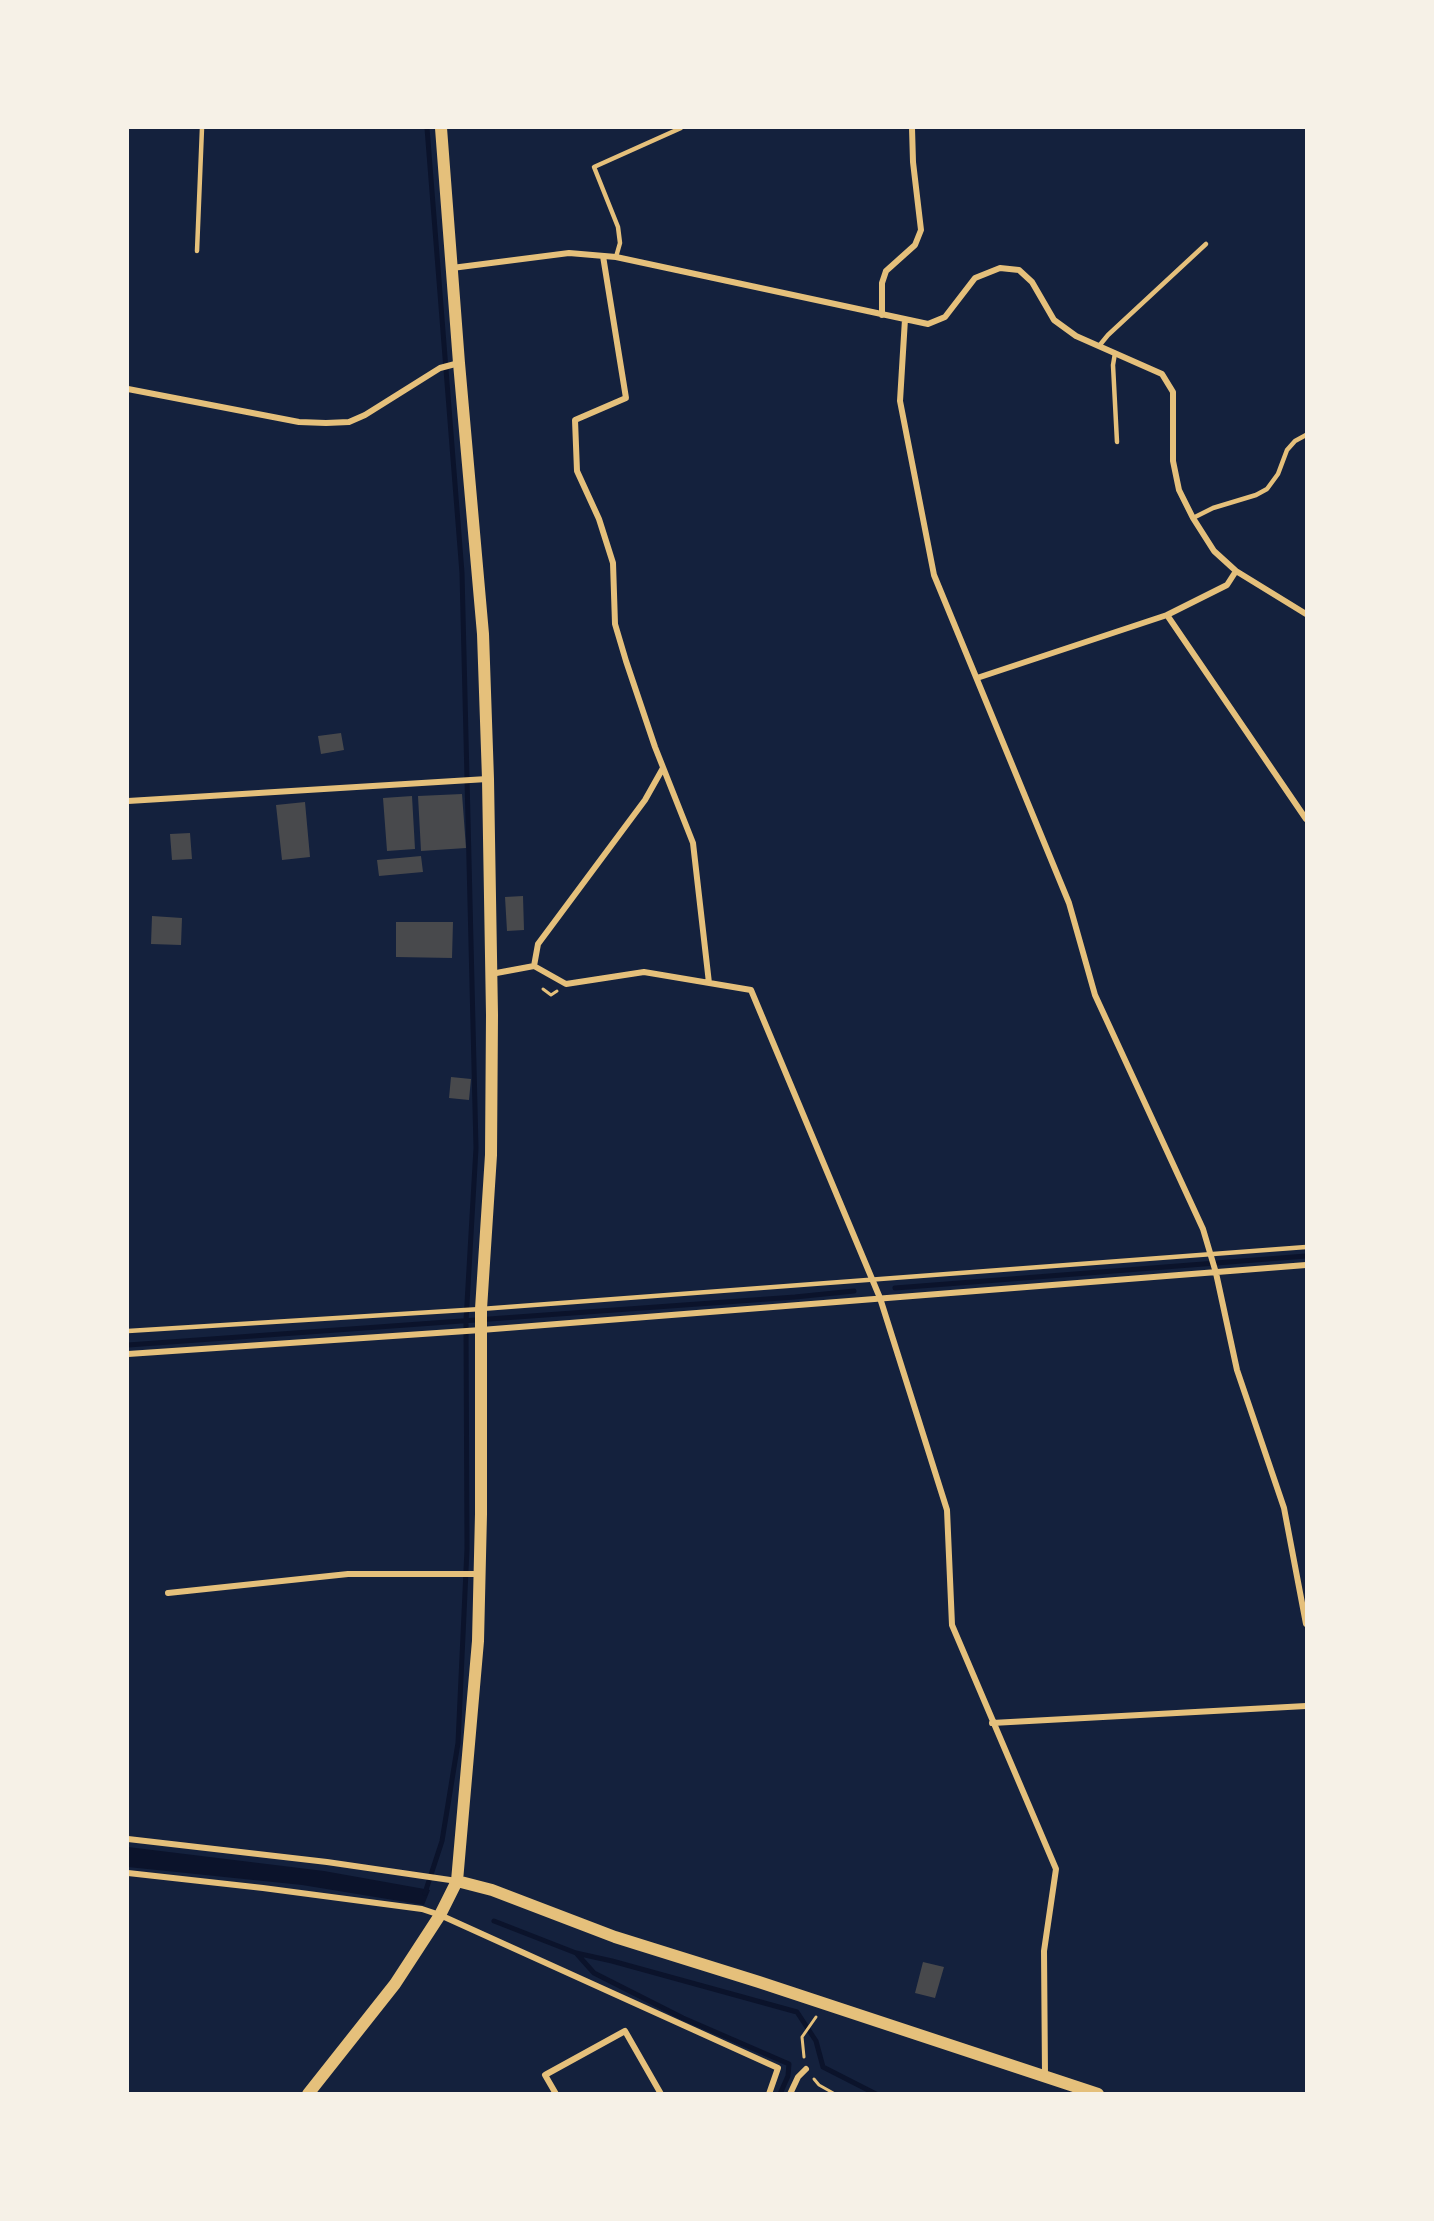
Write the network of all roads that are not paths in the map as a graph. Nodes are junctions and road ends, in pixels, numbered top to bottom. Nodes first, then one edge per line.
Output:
1 (202, 128) edge
2 (441, 128) edge
3 (681, 128) edge
4 (912, 128) edge
5 (1206, 244) dead end
6 (197, 251) dead end
7 (603, 256) junction
8 (616, 257) junction
9 (451, 268) junction
10 (882, 315) junction
11 (905, 320) junction
12 (1100, 346) junction
13 (1115, 353) junction
14 (459, 363) junction
15 (128, 389) edge
16 (1306, 435) edge
17 (1117, 442) dead end
18 (1193, 518) junction
19 (1236, 571) junction
20 (1306, 614) edge
21 (1167, 615) junction
22 (977, 678) junction
23 (663, 768) junction
24 (488, 779) junction
25 (128, 801) edge
26 (1306, 819) edge
27 (534, 966) junction
28 (491, 974) junction
29 (709, 983) junction
30 (1306, 1246) edge
31 (1212, 1255) junction
32 (1306, 1265) edge
33 (1215, 1271) junction
34 (871, 1278) junction
35 (880, 1298) junction
36 (481, 1320) junction
37 (128, 1331) edge
38 (128, 1354) edge
39 (479, 1574) junction
40 (168, 1593) dead end
41 (1306, 1624) edge
42 (1306, 1706) edge
43 (992, 1723) junction
44 (128, 1839) edge
45 (128, 1873) edge
46 (457, 1881) junction
47 (440, 1915) junction
48 (806, 2069) road end
49 (1045, 2076) junction
50 (308, 2094) edge
51 (556, 2094) edge
52 (661, 2094) edge
53 (769, 2094) edge
54 (790, 2094) edge
55 (1098, 2094) edge

1 - 6 lane
2 - 9 main road
3 - 8 lane
4 - 10 street
5 - 12 lane
7 - 8 street
7 - 9 street
7 - 23 street
8 - 10 street
9 - 14 main road
10 - 11 street
11 - 12 street
11 - 22 street
12 - 13 street
13 - 17 lane
13 - 18 street
14 - 15 street
14 - 24 main road
16 - 18 lane
18 - 19 street
19 - 20 street
19 - 21 street
21 - 22 street
21 - 26 street
22 - 31 street
23 - 27 street
23 - 29 street
24 - 25 street
24 - 28 main road
27 - 28 street
27 - 29 street
28 - 36 main road
29 - 34 street
30 - 31 lane
31 - 33 street
31 - 34 lane
32 - 33 street
33 - 35 street
33 - 41 street
34 - 35 street
34 - 36 lane
35 - 36 street
35 - 43 street
36 - 37 lane
36 - 38 street
36 - 39 main road
39 - 40 street
39 - 46 main road
42 - 43 street
43 - 49 street
44 - 46 street
45 - 47 street
46 - 47 main road
46 - 49 main road
47 - 50 main road
47 - 53 street
48 - 54 street
49 - 55 main road
51 - 52 street

